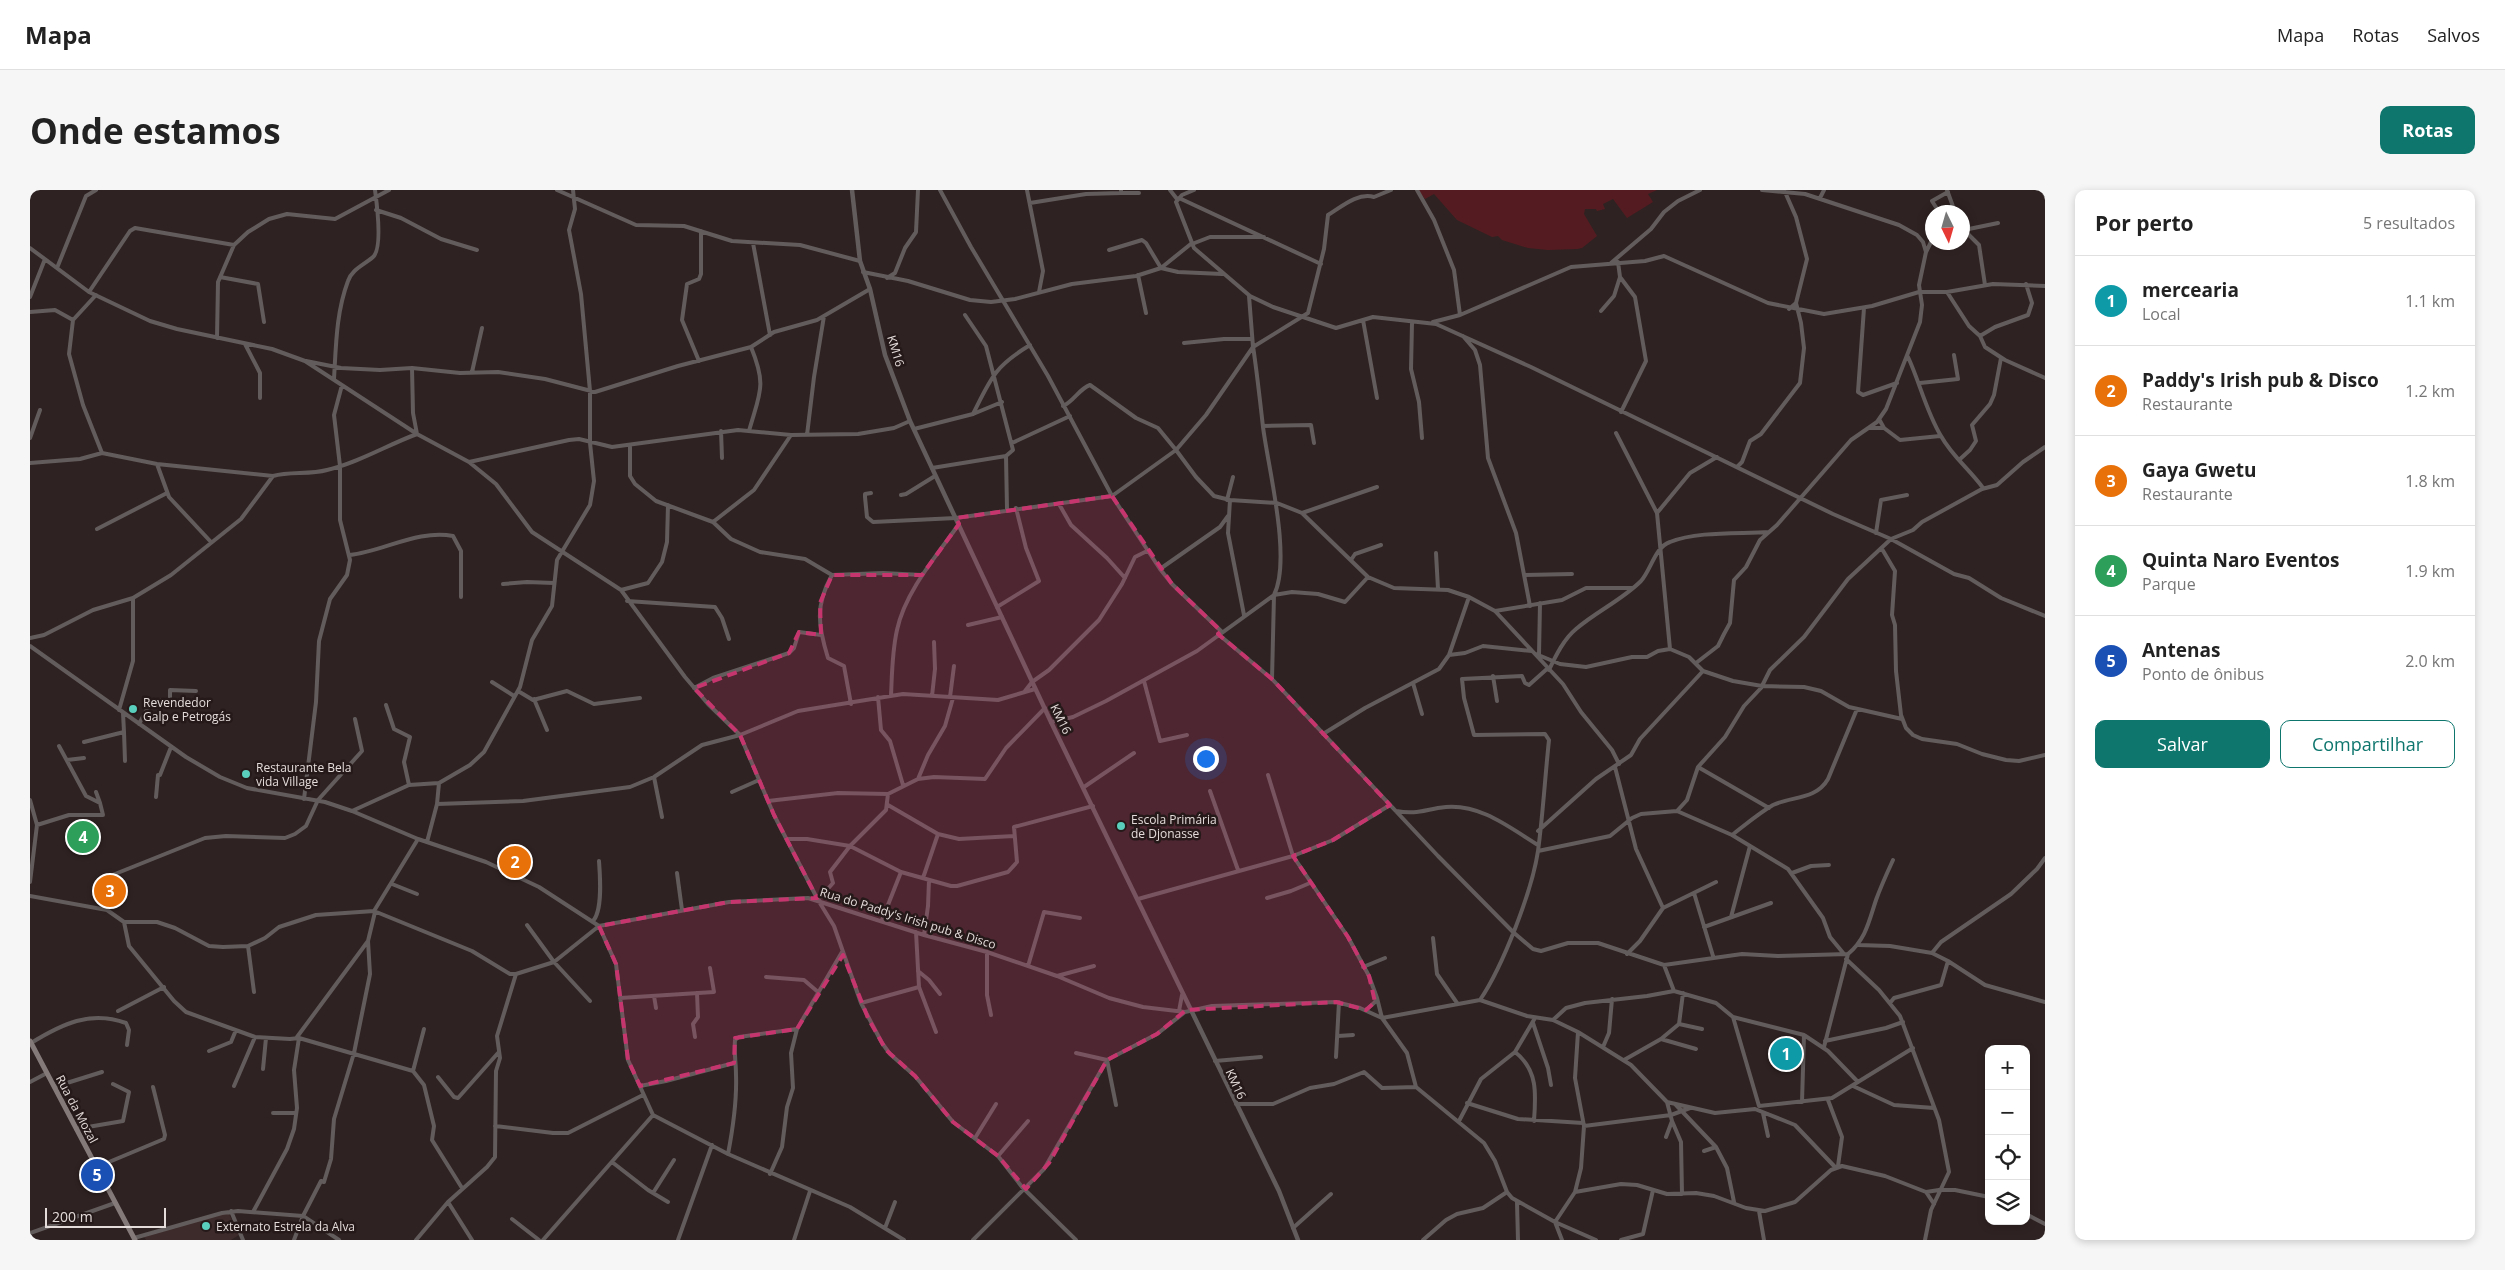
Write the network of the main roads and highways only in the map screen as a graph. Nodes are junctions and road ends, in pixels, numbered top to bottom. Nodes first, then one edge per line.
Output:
1 (31, 1042) edge
2 (135, 1239) edge

1 - 2 main road, Rua da Mozal

